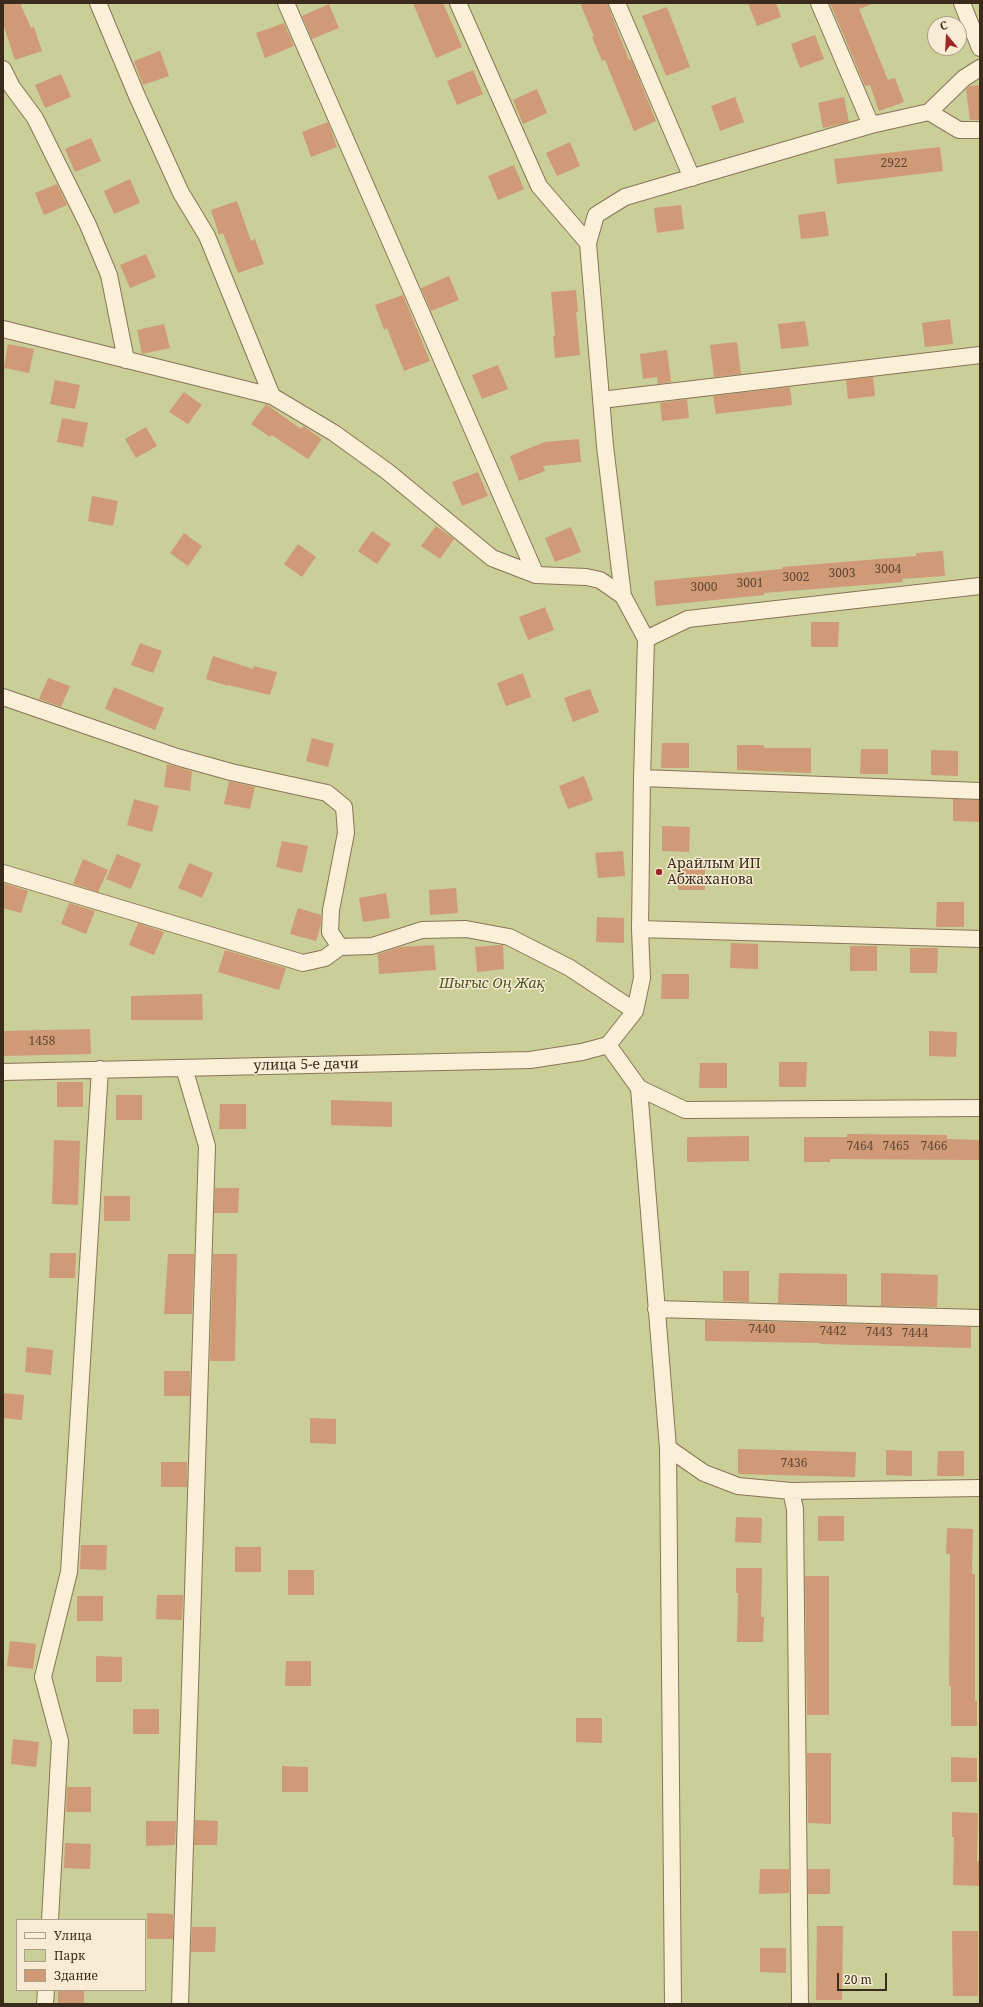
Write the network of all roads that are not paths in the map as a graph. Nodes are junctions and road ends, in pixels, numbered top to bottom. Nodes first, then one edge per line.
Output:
1 (98, 3) edge
2 (286, 3) edge
3 (458, 3) edge
4 (617, 3) edge
5 (819, 3) edge
6 (962, 3) edge
7 (980, 48) edge
8 (980, 68) edge
9 (3, 69) edge
10 (928, 112) junction
11 (871, 125) junction
12 (980, 130) edge
13 (692, 178) junction
14 (588, 243) junction
15 (3, 329) edge
16 (980, 355) edge
17 (126, 360) junction
18 (272, 396) junction
19 (601, 400) junction
20 (536, 575) junction
21 (980, 586) edge
22 (623, 596) junction
23 (646, 639) junction
24 (3, 697) edge
25 (642, 778) junction
26 (980, 791) edge
27 (3, 873) edge
28 (640, 928) junction
29 (980, 939) edge
30 (340, 947) junction
31 (635, 1011) junction
32 (608, 1045) junction
33 (184, 1068) junction
34 (100, 1070) junction
35 (3, 1072) edge
36 (640, 1088) junction
37 (980, 1108) edge
38 (656, 1309) junction
39 (980, 1318) edge
40 (668, 1448) junction
41 (980, 1488) edge
42 (791, 1491) junction
43 (50, 1919) edge
44 (46, 1991) edge
45 (45, 2004) edge
46 (180, 2004) edge
47 (673, 2004) edge
48 (800, 2004) edge

1 - 18 street
2 - 20 street
3 - 14 street
4 - 13 street
5 - 11 street
6 - 7 street
8 - 10 street
9 - 17 street
10 - 11 street
10 - 12 street
11 - 13 street
13 - 14 street
14 - 19 street
15 - 17 street
16 - 19 street
17 - 18 street
18 - 20 street
19 - 22 street
20 - 22 street
21 - 23 street
22 - 23 street
23 - 25 street
24 - 30 street
25 - 26 street
25 - 28 street
27 - 30 street
28 - 29 street
28 - 31 street
30 - 31 street
31 - 32 street
32 - 33 street, улица 5-е дачи
32 - 36 street
33 - 34 street, улица 5-е дачи
33 - 46 street
34 - 35 street, улица 5-е дачи
34 - 43 street
36 - 37 street
36 - 38 street
38 - 39 street
38 - 40 street
40 - 42 street
40 - 47 street
41 - 42 street
42 - 48 street
44 - 45 street

